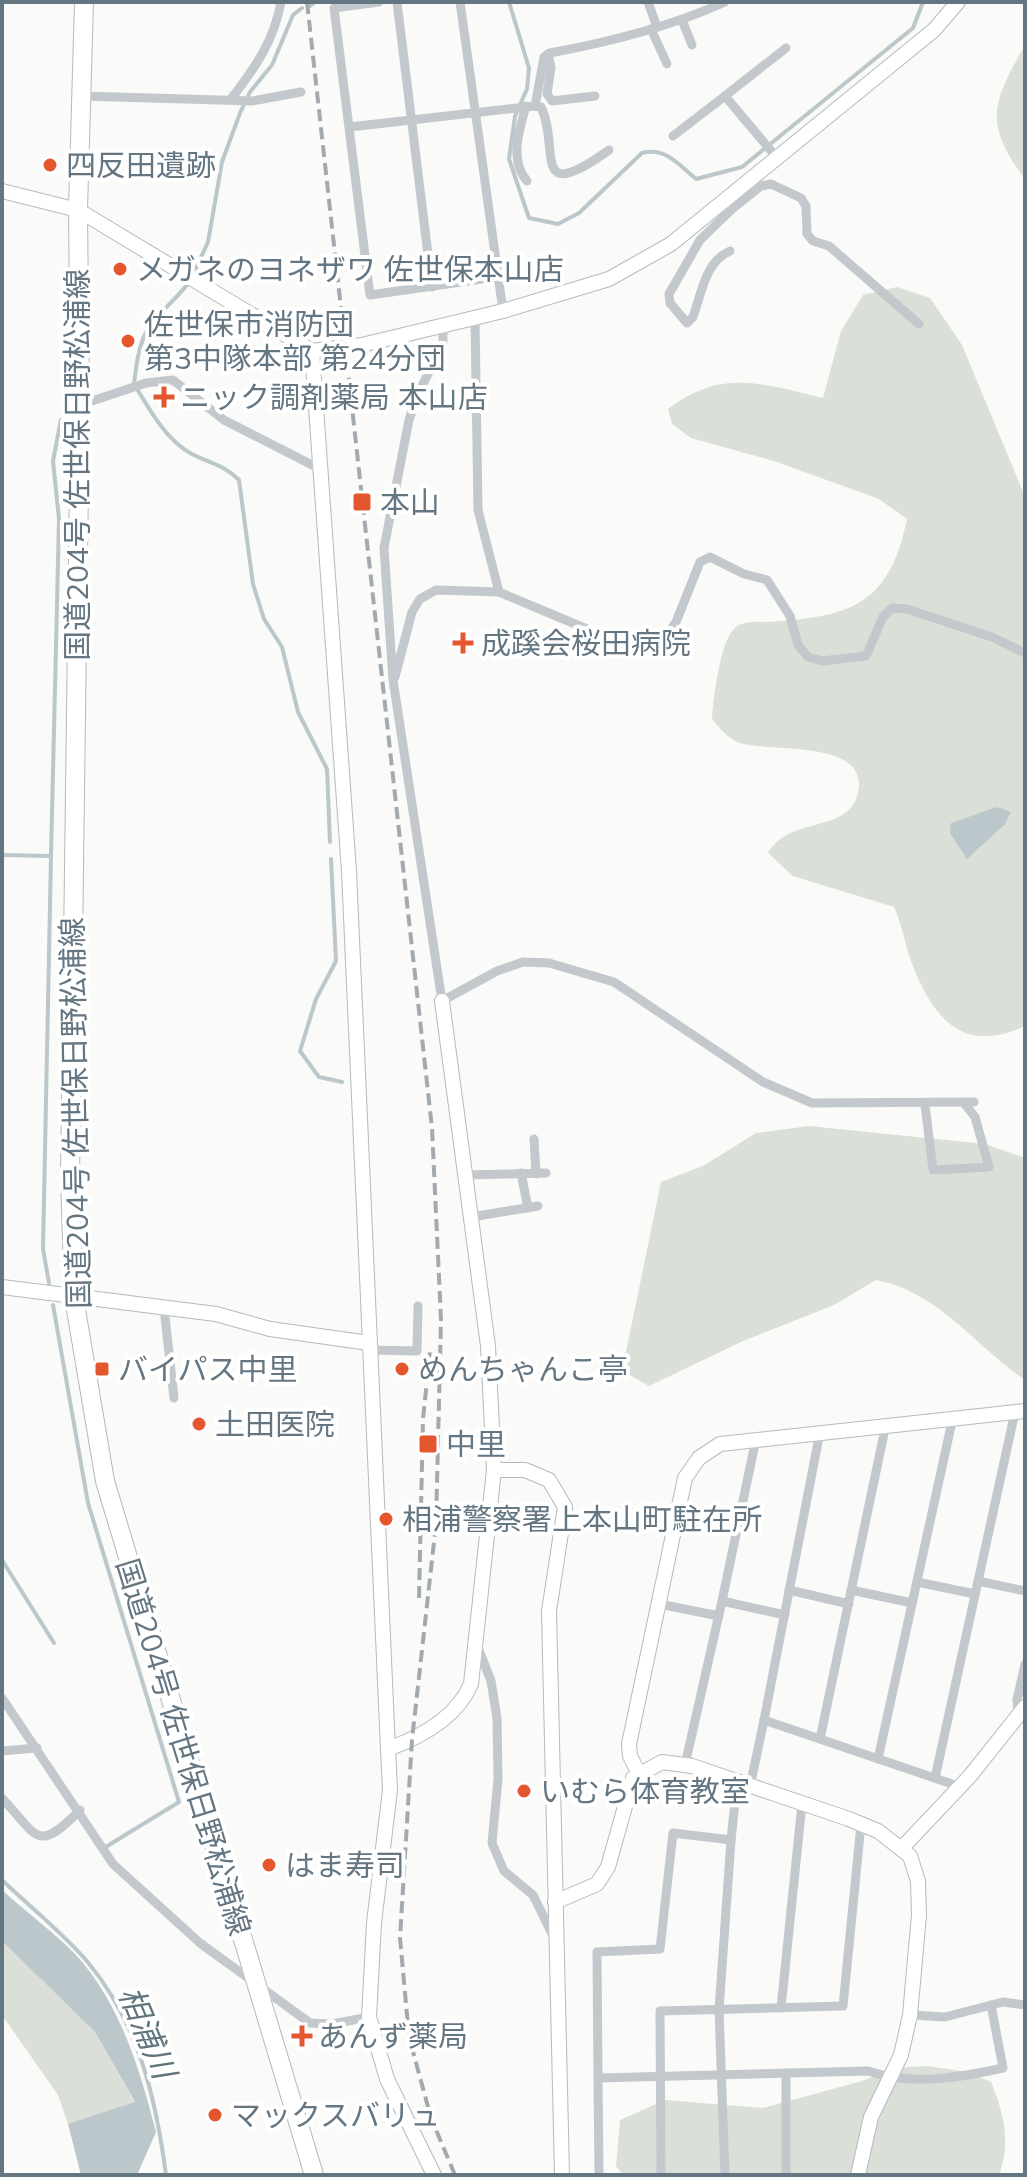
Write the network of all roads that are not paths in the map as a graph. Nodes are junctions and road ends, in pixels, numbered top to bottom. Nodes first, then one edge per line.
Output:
1 (84, 2) edge
2 (281, 2) edge
3 (379, 2) edge
4 (397, 2) edge
5 (460, 2) edge
6 (648, 2) edge
7 (725, 2) edge
8 (958, 2) edge
9 (682, 20) junction
10 (654, 28) junction
11 (692, 45) dead end
12 (786, 48) dead end
13 (548, 54) junction
14 (667, 64) dead end
15 (301, 92) dead end
16 (82, 96) junction
17 (595, 96) dead end
18 (725, 96) junction
19 (231, 99) junction
20 (525, 106) junction
21 (473, 112) junction
22 (412, 119) junction
23 (350, 127) junction
24 (673, 136) dead end
25 (609, 150) dead end
26 (774, 156) junction
27 (527, 181) dead end
28 (2, 191) edge
29 (728, 205) junction
30 (78, 210) junction
31 (730, 251) dead end
32 (496, 277) junction
33 (432, 287) junction
34 (503, 311) junction
35 (475, 318) junction
36 (919, 324) dead end
37 (443, 326) junction
38 (312, 351) junction
39 (80, 405) junction
40 (322, 470) junction
41 (499, 592) junction
42 (1025, 653) edge
43 (393, 680) junction
44 (442, 1001) junction
45 (925, 1105) junction
46 (534, 1139) dead end
47 (521, 1173) junction
48 (465, 1175) junction
49 (471, 1217) junction
50 (2, 1287) edge
51 (74, 1298) junction
52 (418, 1306) dead end
53 (164, 1308) junction
54 (369, 1347) junction
55 (174, 1398) dead end
56 (1020, 1412) edge
57 (953, 1417) junction
58 (886, 1424) junction
59 (820, 1432) junction
60 (756, 1439) junction
61 (494, 1470) junction
62 (978, 1581) junction
63 (917, 1582) junction
64 (789, 1590) junction
65 (851, 1590) junction
66 (1025, 1591) edge
67 (975, 1594) junction
68 (722, 1601) junction
69 (912, 1603) junction
70 (659, 1604) junction
71 (849, 1604) junction
72 (785, 1615) junction
73 (719, 1616) junction
74 (477, 1645) junction
75 (1025, 1664) edge
76 (2, 1698) edge
77 (1021, 1711) edge
78 (764, 1720) junction
79 (820, 1739) junction
80 (37, 1748) junction
81 (388, 1749) junction
82 (2, 1753) edge
83 (878, 1759) junction
84 (685, 1765) junction
85 (639, 1774) junction
86 (935, 1778) junction
87 (743, 1785) junction
88 (961, 1787) junction
89 (2, 1798) edge
90 (802, 1804) junction
91 (80, 1810) junction
92 (861, 1824) junction
93 (731, 1840) junction
94 (901, 1849) junction
95 (555, 1902) junction
96 (556, 1941) junction
97 (255, 1982) junction
98 (991, 2005) junction
99 (1025, 2005) edge
100 (781, 2008) junction
101 (719, 2010) junction
102 (910, 2015) junction
103 (369, 2017) junction
104 (786, 2073) junction
105 (721, 2075) junction
106 (660, 2076) junction
107 (598, 2078) junction
108 (890, 2078) junction
109 (862, 2174) edge
110 (314, 2175) edge
111 (434, 2175) edge
112 (562, 2175) edge
113 (599, 2175) edge
114 (661, 2175) edge
115 (725, 2175) edge
116 (786, 2175) edge

1 - 16 highway, 国道204号 佐世保日野松浦線
2 - 19 street
3 - 23 street
4 - 22 street
5 - 21 street
6 - 10 street
7 - 9 street
8 - 26 street
9 - 10 street
9 - 11 street
10 - 13 street
10 - 14 street
12 - 18 street
13 - 17 street
13 - 20 street
15 - 19 street
16 - 19 street
16 - 30 highway, 国道204号 佐世保日野松浦線
18 - 24 street
18 - 26 street
20 - 21 street
20 - 25 street
20 - 27 street
21 - 22 street
21 - 32 street
22 - 23 street
22 - 33 street
23 - 33 street
26 - 29 street
28 - 30 street
29 - 31 street
29 - 34 street
29 - 36 street
30 - 38 street
30 - 39 highway, 国道204号 佐世保日野松浦線
32 - 33 street
32 - 34 street
34 - 35 street
35 - 37 street
35 - 41 street
37 - 38 street
37 - 43 street
38 - 40 street
39 - 40 street
39 - 51 highway, 国道204号 佐世保日野松浦線
40 - 54 street
41 - 42 street
41 - 43 street
43 - 44 street
44 - 45 street
44 - 48 street
45 - 45 street
46 - 47 street
47 - 48 street
47 - 49 street
48 - 49 street
49 - 61 street
50 - 51 street
51 - 53 street
51 - 97 highway, 国道204号 佐世保日野松浦線
52 - 54 street
53 - 54 street
53 - 55 street
54 - 81 street
56 - 57 street
56 - 62 street
57 - 58 street
57 - 63 street
58 - 59 street
58 - 65 street
59 - 60 street
59 - 64 street
60 - 68 street
60 - 70 street
61 - 74 street
61 - 95 street
62 - 66 street
62 - 67 street
63 - 67 street
63 - 69 street
64 - 71 street
64 - 72 street
65 - 69 street
65 - 71 street
67 - 86 street
68 - 72 street
68 - 73 street
69 - 83 street
70 - 73 street
70 - 85 street
71 - 79 street
72 - 78 street
73 - 84 street
74 - 81 street
74 - 96 street
75 - 77 street
76 - 80 street
77 - 88 street
78 - 79 street
78 - 87 street
79 - 83 street
80 - 82 street
80 - 91 street
81 - 103 street
83 - 86 street
84 - 85 street
84 - 87 street
85 - 95 street
86 - 88 street
87 - 90 street
87 - 93 street
88 - 94 street
89 - 91 street
90 - 92 street
90 - 100 street
91 - 97 street
92 - 94 street
92 - 100 street
93 - 101 street
93 - 107 street
94 - 102 street
95 - 96 street
96 - 112 street
97 - 103 street
97 - 110 highway, 国道204号 佐世保日野松浦線
98 - 99 street
98 - 102 street
98 - 108 street
100 - 101 street
101 - 105 street
101 - 106 street
102 - 108 street
103 - 111 street
104 - 105 street
104 - 108 street
104 - 116 street
105 - 106 street
105 - 115 street
106 - 107 street
106 - 114 street
107 - 113 street
108 - 109 street

